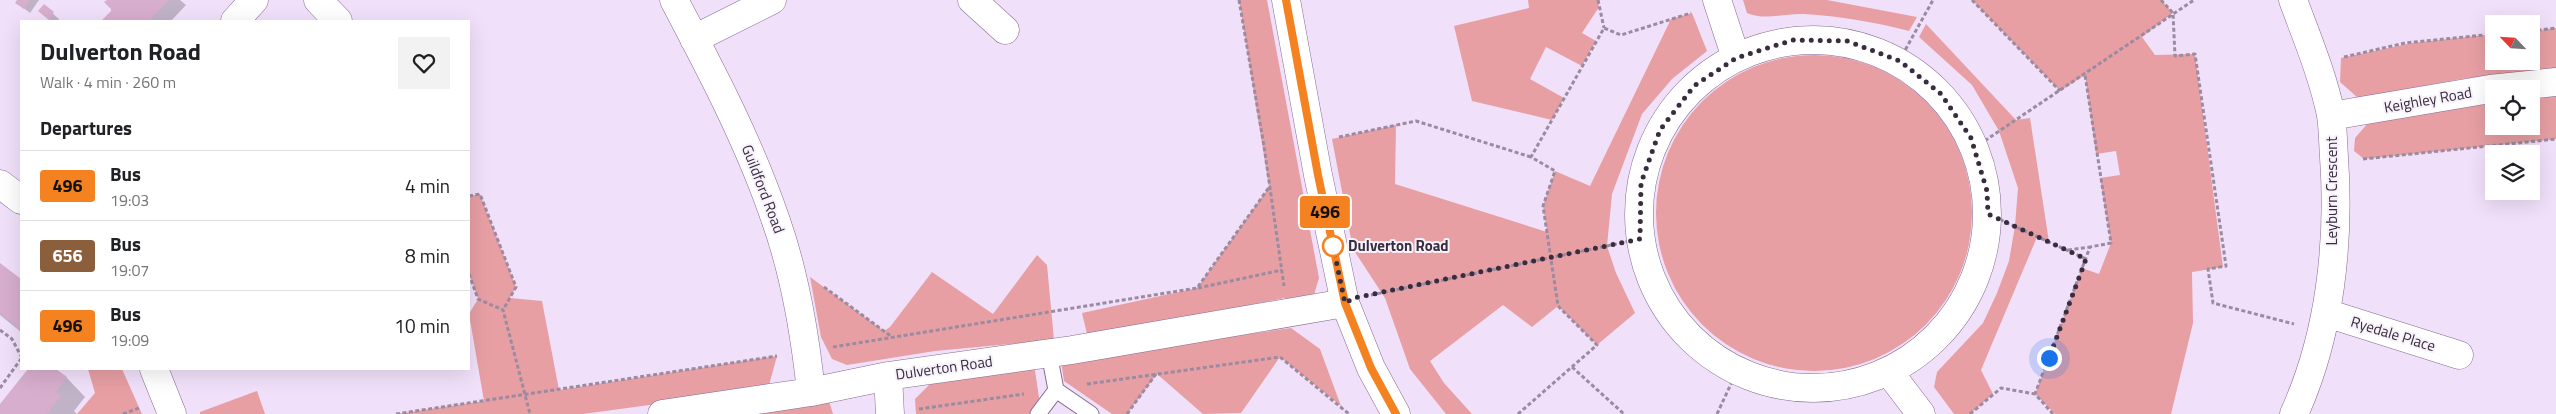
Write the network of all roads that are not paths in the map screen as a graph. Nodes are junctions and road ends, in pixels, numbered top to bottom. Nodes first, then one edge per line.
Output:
1 (254, 0) edge
2 (318, 0) edge
3 (674, 0) edge
4 (772, 0) edge
5 (972, 0) edge
6 (1286, 0) edge
7 (2293, 0) edge
8 (1717, 2) edge
9 (235, 20) edge
10 (337, 20) edge
11 (1005, 30) dead end
12 (694, 39) junction
13 (1736, 58) junction
14 (2556, 82) edge
15 (2331, 116) junction
16 (0, 184) edge
17 (20, 199) edge
18 (1345, 303) junction
19 (2324, 322) junction
20 (1049, 353) junction
21 (2459, 355) dead end
22 (154, 370) edge
23 (1889, 372) junction
24 (888, 376) junction
25 (1056, 390) junction
26 (811, 392) junction
27 (890, 413) edge
28 (172, 414) edge
29 (662, 414) edge
30 (1038, 414) edge
31 (1091, 414) edge
32 (1396, 414) edge
33 (1921, 414) edge
34 (2294, 414) edge

1 - 9 street
2 - 10 street
3 - 12 street, Guildford Road
4 - 12 street
5 - 11 street
6 - 18 street
7 - 15 street, Leyburn Crescent
8 - 13 street
12 - 26 street, Guildford Road
13 - 23 street
13 - 23 street
14 - 15 street, Keighley Road
15 - 19 street, Leyburn Crescent
16 - 17 street
18 - 20 street, Dulverton Road
18 - 32 street
19 - 21 street, Ryedale Place
19 - 34 street, Leyburn Crescent
20 - 24 street, Dulverton Road
20 - 25 lane
22 - 28 street
23 - 33 street
24 - 26 street, Dulverton Road
24 - 27 street
25 - 30 lane
25 - 31 lane
26 - 29 street, Dulverton Road

